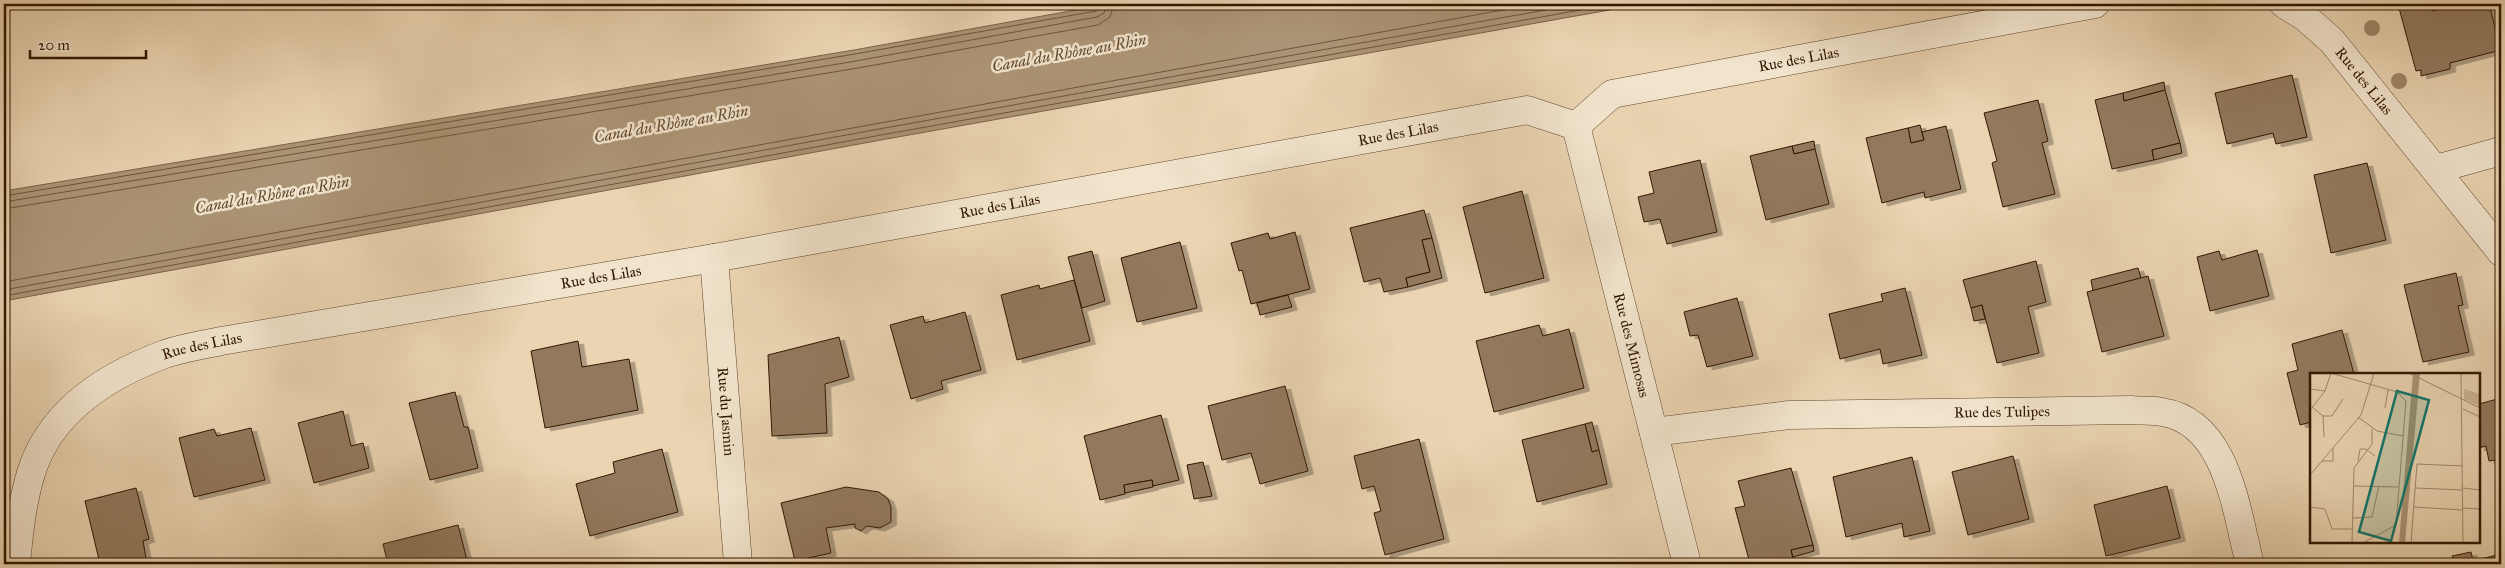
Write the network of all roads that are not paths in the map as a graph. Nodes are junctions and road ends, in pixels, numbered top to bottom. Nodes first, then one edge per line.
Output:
1 (2096, 4) edge
2 (2284, 4) edge
3 (1576, 126) junction
4 (2501, 151) edge
5 (2436, 168) junction
6 (2501, 252) edge
7 (714, 258) junction
8 (1654, 432) junction
9 (16, 564) edge
10 (738, 564) edge
11 (1687, 564) edge
12 (2250, 564) edge

1 - 3 street, Rue des Lilas
2 - 5 street, Rue des Lilas
3 - 7 street, Rue des Lilas
3 - 8 street, Rue des Mimosas
4 - 5 street
5 - 6 street, Rue des Lilas
7 - 9 street, Rue des Lilas
7 - 10 street, Rue du Jasmin
8 - 11 street, Rue des Mimosas
8 - 12 street, Rue des Tulipes

